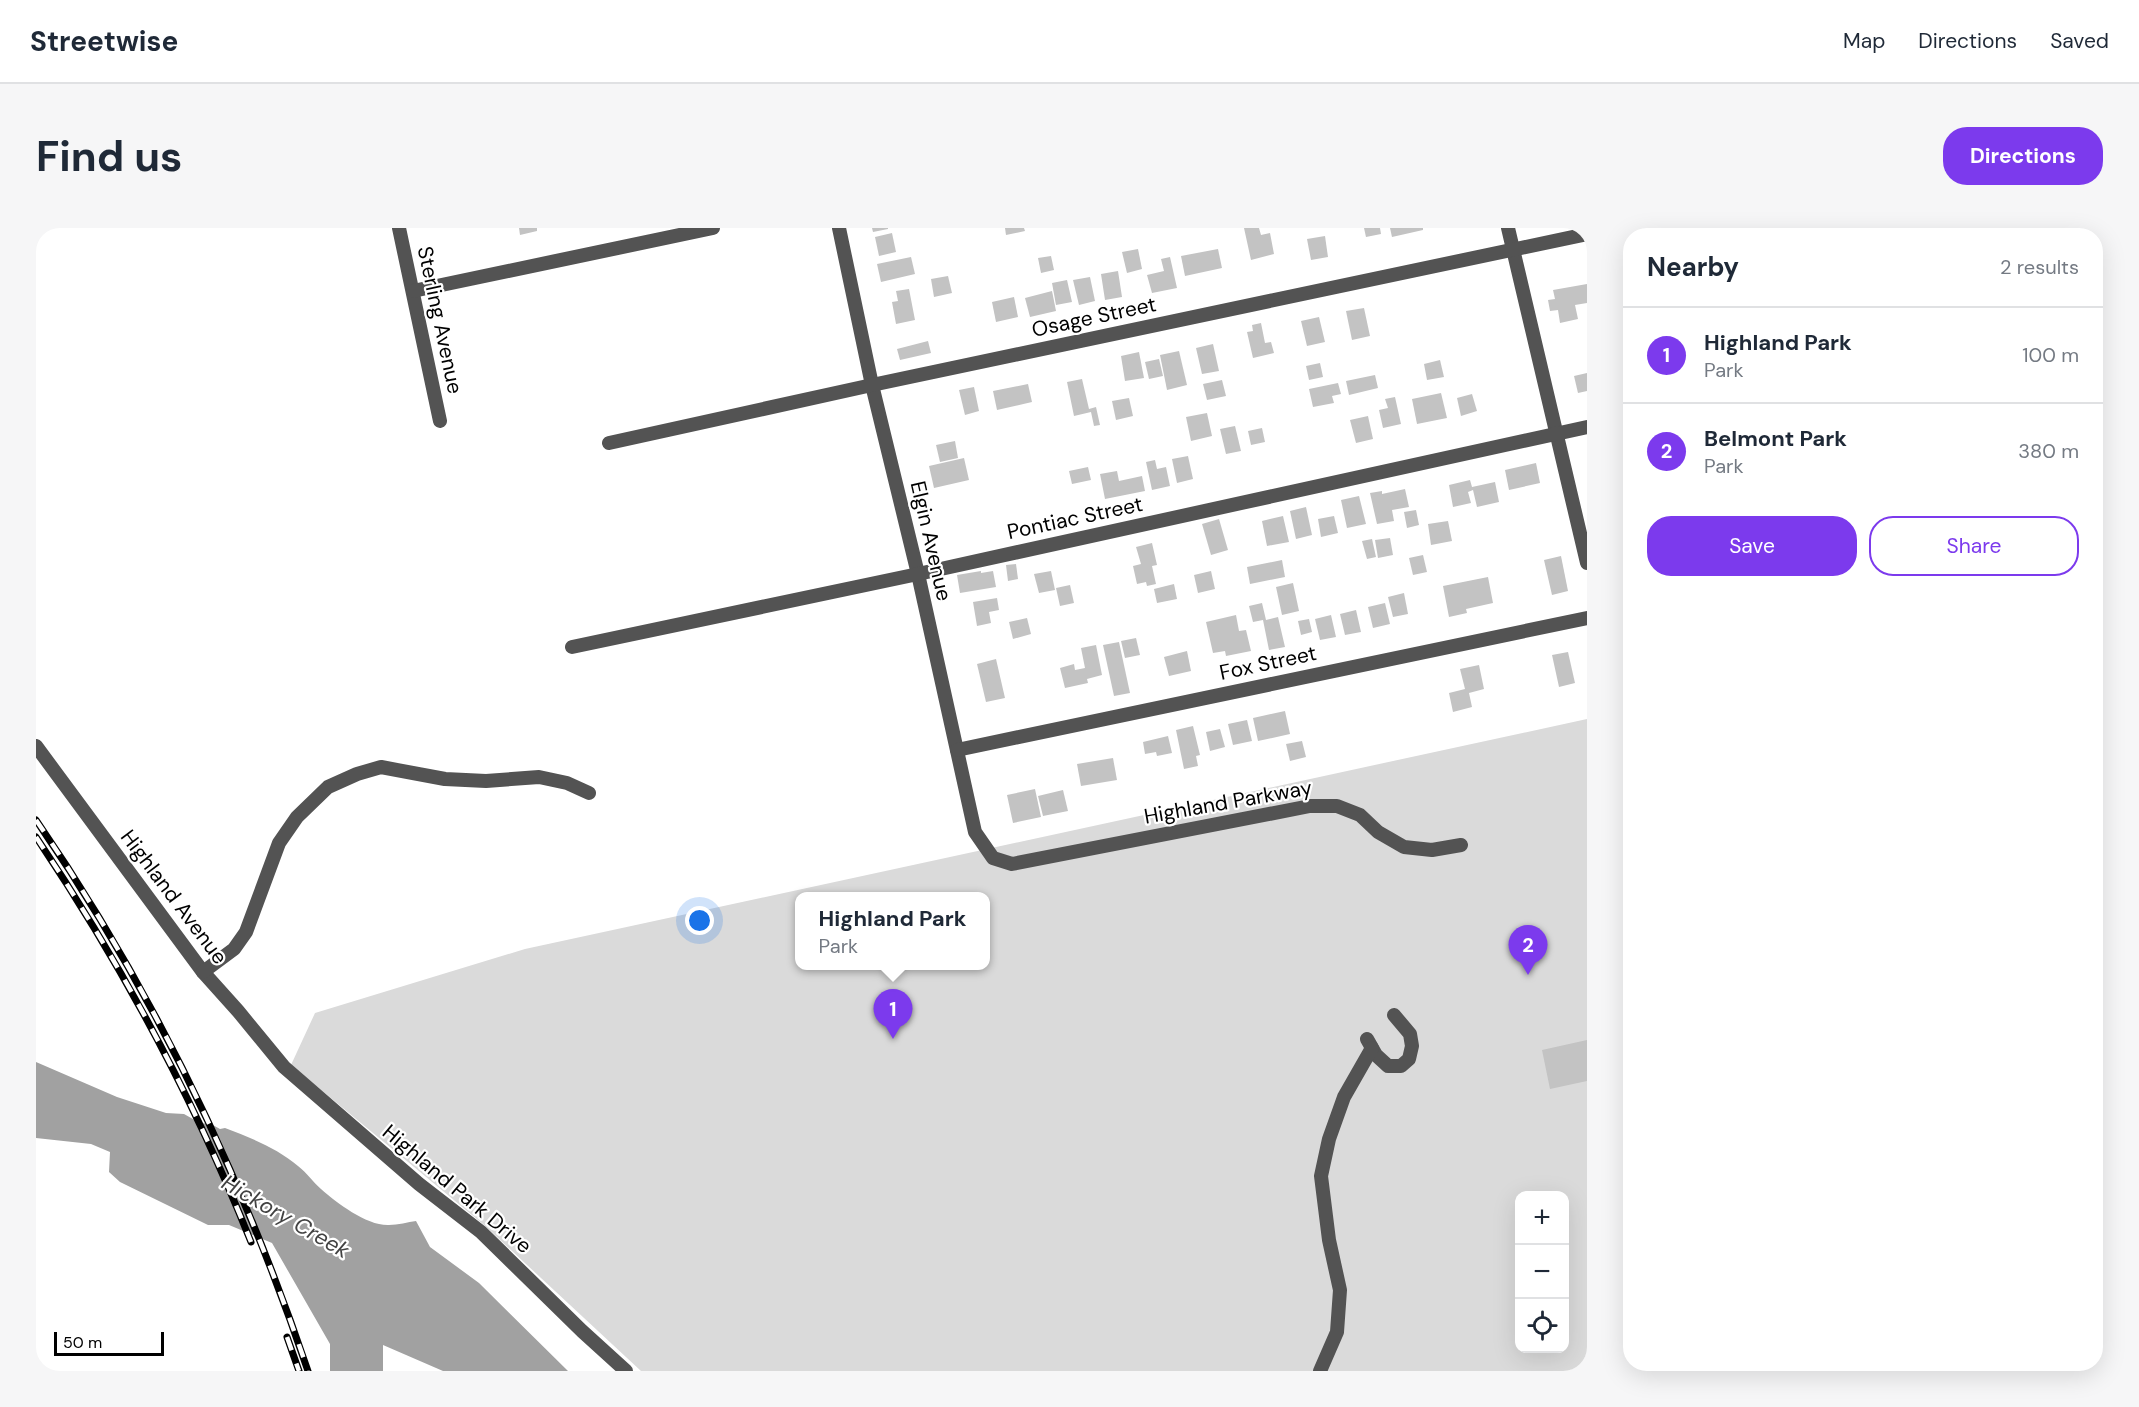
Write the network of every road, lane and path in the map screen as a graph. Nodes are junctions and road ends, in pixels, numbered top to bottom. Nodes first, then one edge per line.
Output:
1 (399, 228) edge
2 (713, 228) edge
3 (839, 228) edge
4 (1508, 228) edge
5 (1587, 234) edge
6 (1513, 250) junction
7 (412, 291) junction
8 (872, 385) junction
9 (440, 421) dead end
10 (1587, 427) edge
11 (1556, 433) junction
12 (609, 443) dead end
13 (1587, 563) edge
14 (918, 574) junction
15 (1587, 618) edge
16 (572, 647) dead end
17 (36, 746) edge
18 (957, 750) junction
19 (589, 793) dead end
20 (1461, 845) dead end
21 (993, 858) joint
22 (203, 972) junction
23 (1394, 1015) dead end
24 (284, 1067) joint
25 (626, 1371) edge
26 (1320, 1371) edge

1 - 7 street, Sterling Avenue
2 - 7 street
3 - 8 street, Elgin Avenue
4 - 6 street
5 - 6 street, Osage Street
6 - 8 street, Osage Street
6 - 11 street
7 - 9 street, Sterling Avenue
8 - 12 street, Osage Street
8 - 14 street, Elgin Avenue
10 - 11 street, Pontiac Street
11 - 13 street
11 - 14 street, Pontiac Street
14 - 16 street, Pontiac Street
14 - 18 street, Elgin Avenue
15 - 18 street, Fox Street
17 - 22 street, Highland Avenue
18 - 21 street, Elgin Avenue
19 - 22 street
20 - 21 street, Highland Parkway
22 - 24 street, Highland Avenue
23 - 26 street
24 - 25 street, Highland Park Drive

